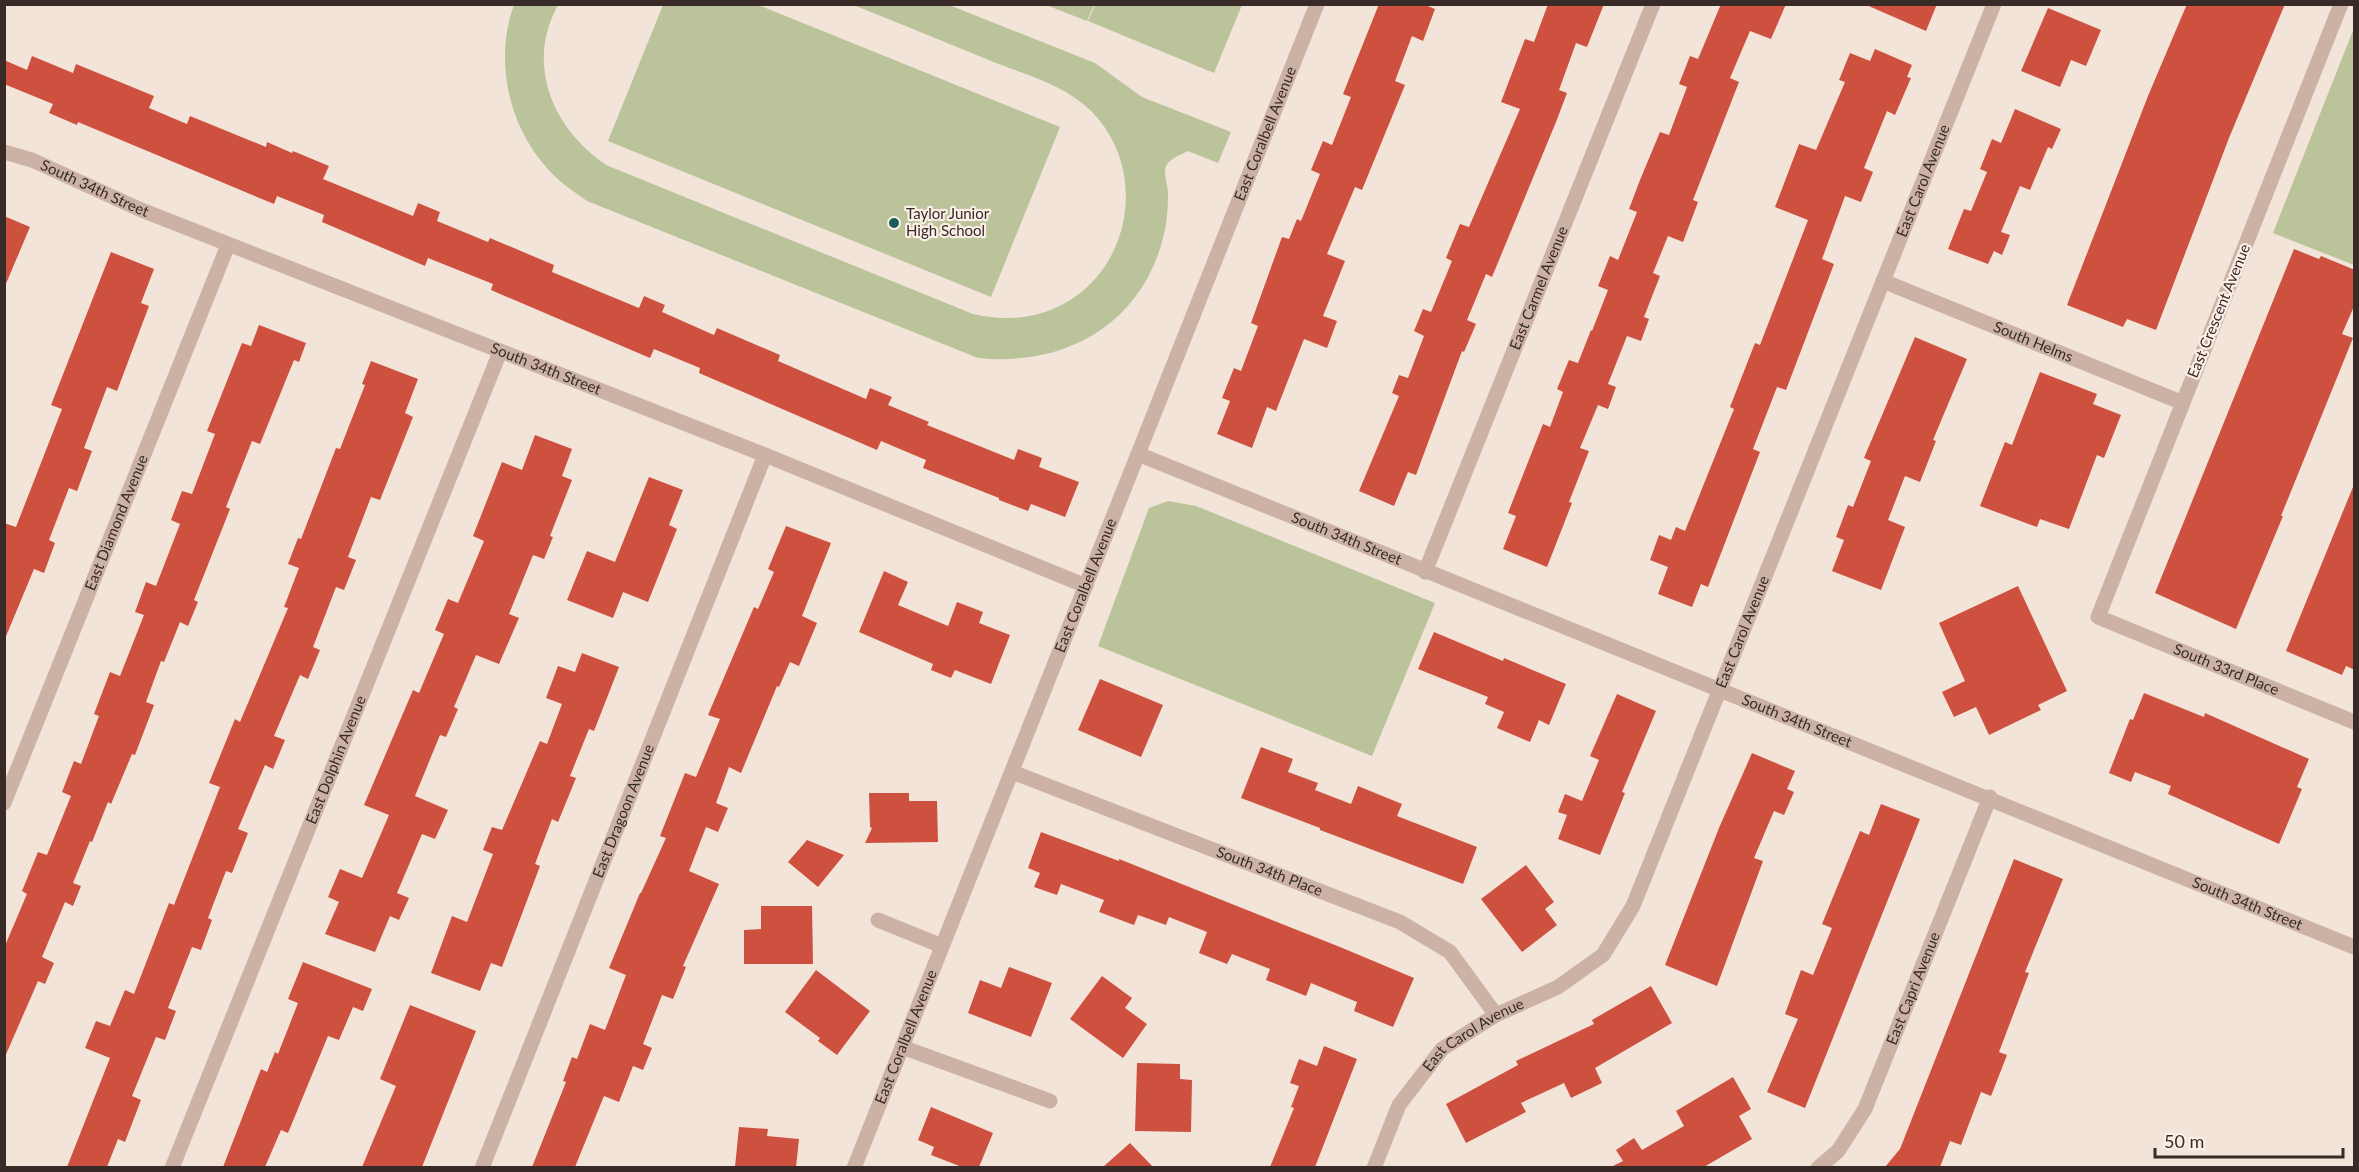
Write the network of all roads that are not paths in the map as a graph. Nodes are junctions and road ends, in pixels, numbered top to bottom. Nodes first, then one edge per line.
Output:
1 (1317, 4) edge
2 (1653, 4) edge
3 (1994, 4) edge
4 (2341, 4) edge
5 (4, 152) edge
6 (228, 245) junction
7 (1883, 281) junction
8 (500, 352) junction
9 (2183, 403) junction
10 (1138, 454) junction
11 (765, 455) junction
12 (1425, 572) junction
13 (1086, 585) junction
14 (2098, 617) joint
15 (1720, 691) junction
16 (2355, 722) edge
17 (1012, 772) junction
18 (1990, 797) junction
19 (4, 803) edge
20 (878, 920) dead end
21 (942, 946) junction
22 (2355, 947) edge
23 (1496, 1015) junction
24 (902, 1047) junction
25 (1050, 1101) dead end
26 (172, 1167) edge
27 (482, 1167) edge
28 (854, 1167) edge
29 (1374, 1167) edge
30 (1818, 1167) edge

1 - 10 street, East Coralbell Avenue
2 - 12 street, East Carmel Avenue
3 - 7 street, East Carol Avenue
4 - 9 street, East Crescent Avenue
5 - 6 street, South 34th Street
6 - 8 street, South 34th Street
6 - 19 street, East Diamond Avenue
7 - 9 street, South Helms
7 - 15 street, East Carol Avenue
8 - 11 street, South 34th Street
8 - 26 street, East Dolphin Avenue
9 - 14 street, East Crescent Avenue
10 - 12 street, South 34th Street
10 - 13 street, East Coralbell Avenue
11 - 13 street, South 34th Street
11 - 27 street, East Dragoon Avenue
12 - 15 street, South 34th Street
13 - 17 street, East Coralbell Avenue
14 - 16 street, South 33rd Place
15 - 18 street, South 34th Street
15 - 23 street, East Carol Avenue
17 - 21 street, East Coralbell Avenue
17 - 23 street, South 34th Place
18 - 22 street, South 34th Street
18 - 30 street, East Capri Avenue
20 - 21 street
21 - 24 street, East Coralbell Avenue
23 - 29 street, East Carol Avenue
24 - 25 street
24 - 28 street, East Coralbell Avenue

